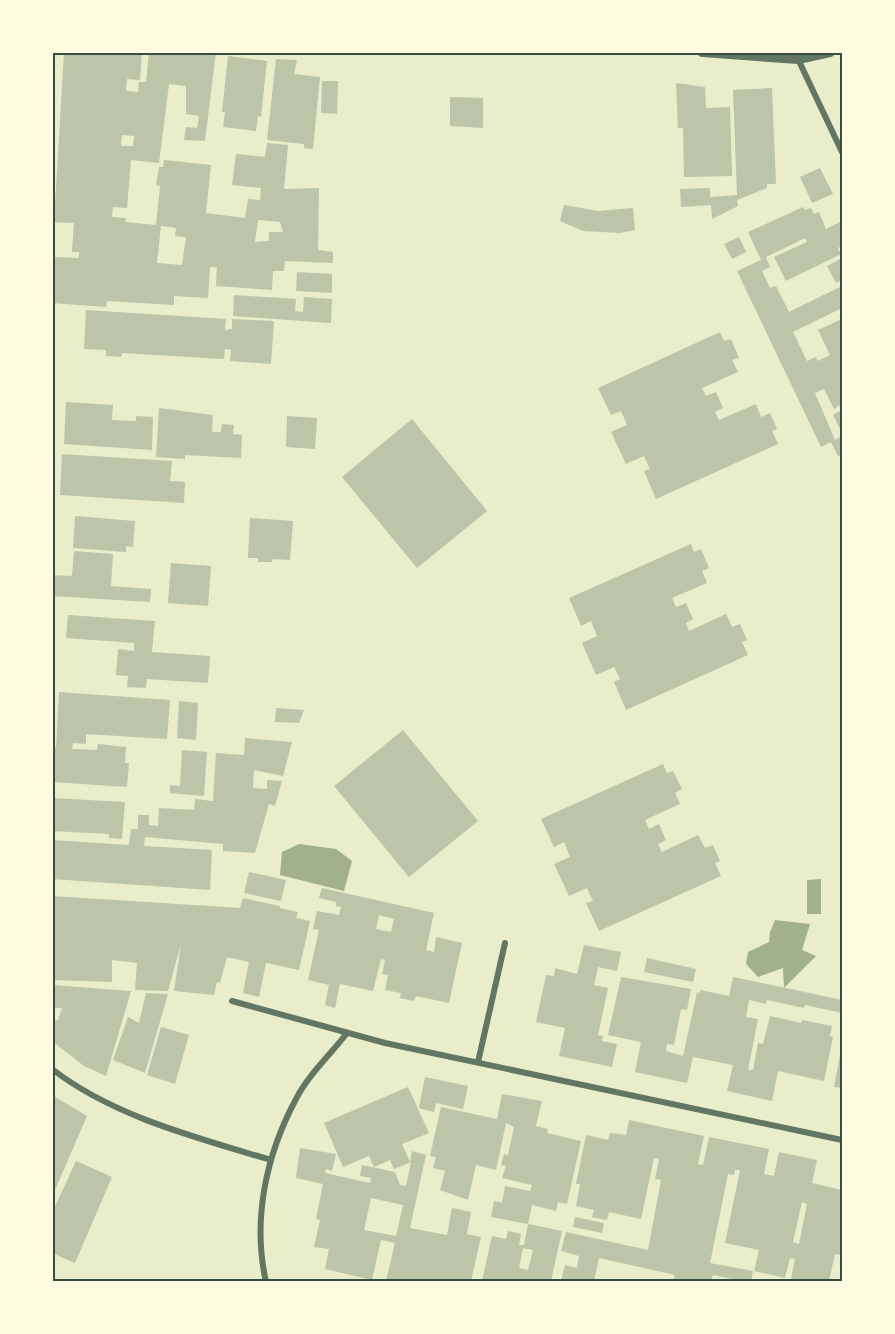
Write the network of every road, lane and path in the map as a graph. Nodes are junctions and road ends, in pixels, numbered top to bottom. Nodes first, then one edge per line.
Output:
1 (702, 52) edge
2 (830, 52) edge
3 (798, 59) junction
4 (843, 152) edge
5 (504, 943) dead end
6 (232, 1001) dead end
7 (347, 1033) junction
8 (478, 1062) junction
9 (52, 1069) edge
10 (843, 1140) edge
11 (271, 1160) junction
12 (266, 1281) edge

1 - 3 street
2 - 3 street
3 - 4 street
5 - 8 street
6 - 7 street
7 - 8 street
7 - 11 street
8 - 10 street
9 - 11 street
11 - 12 street

